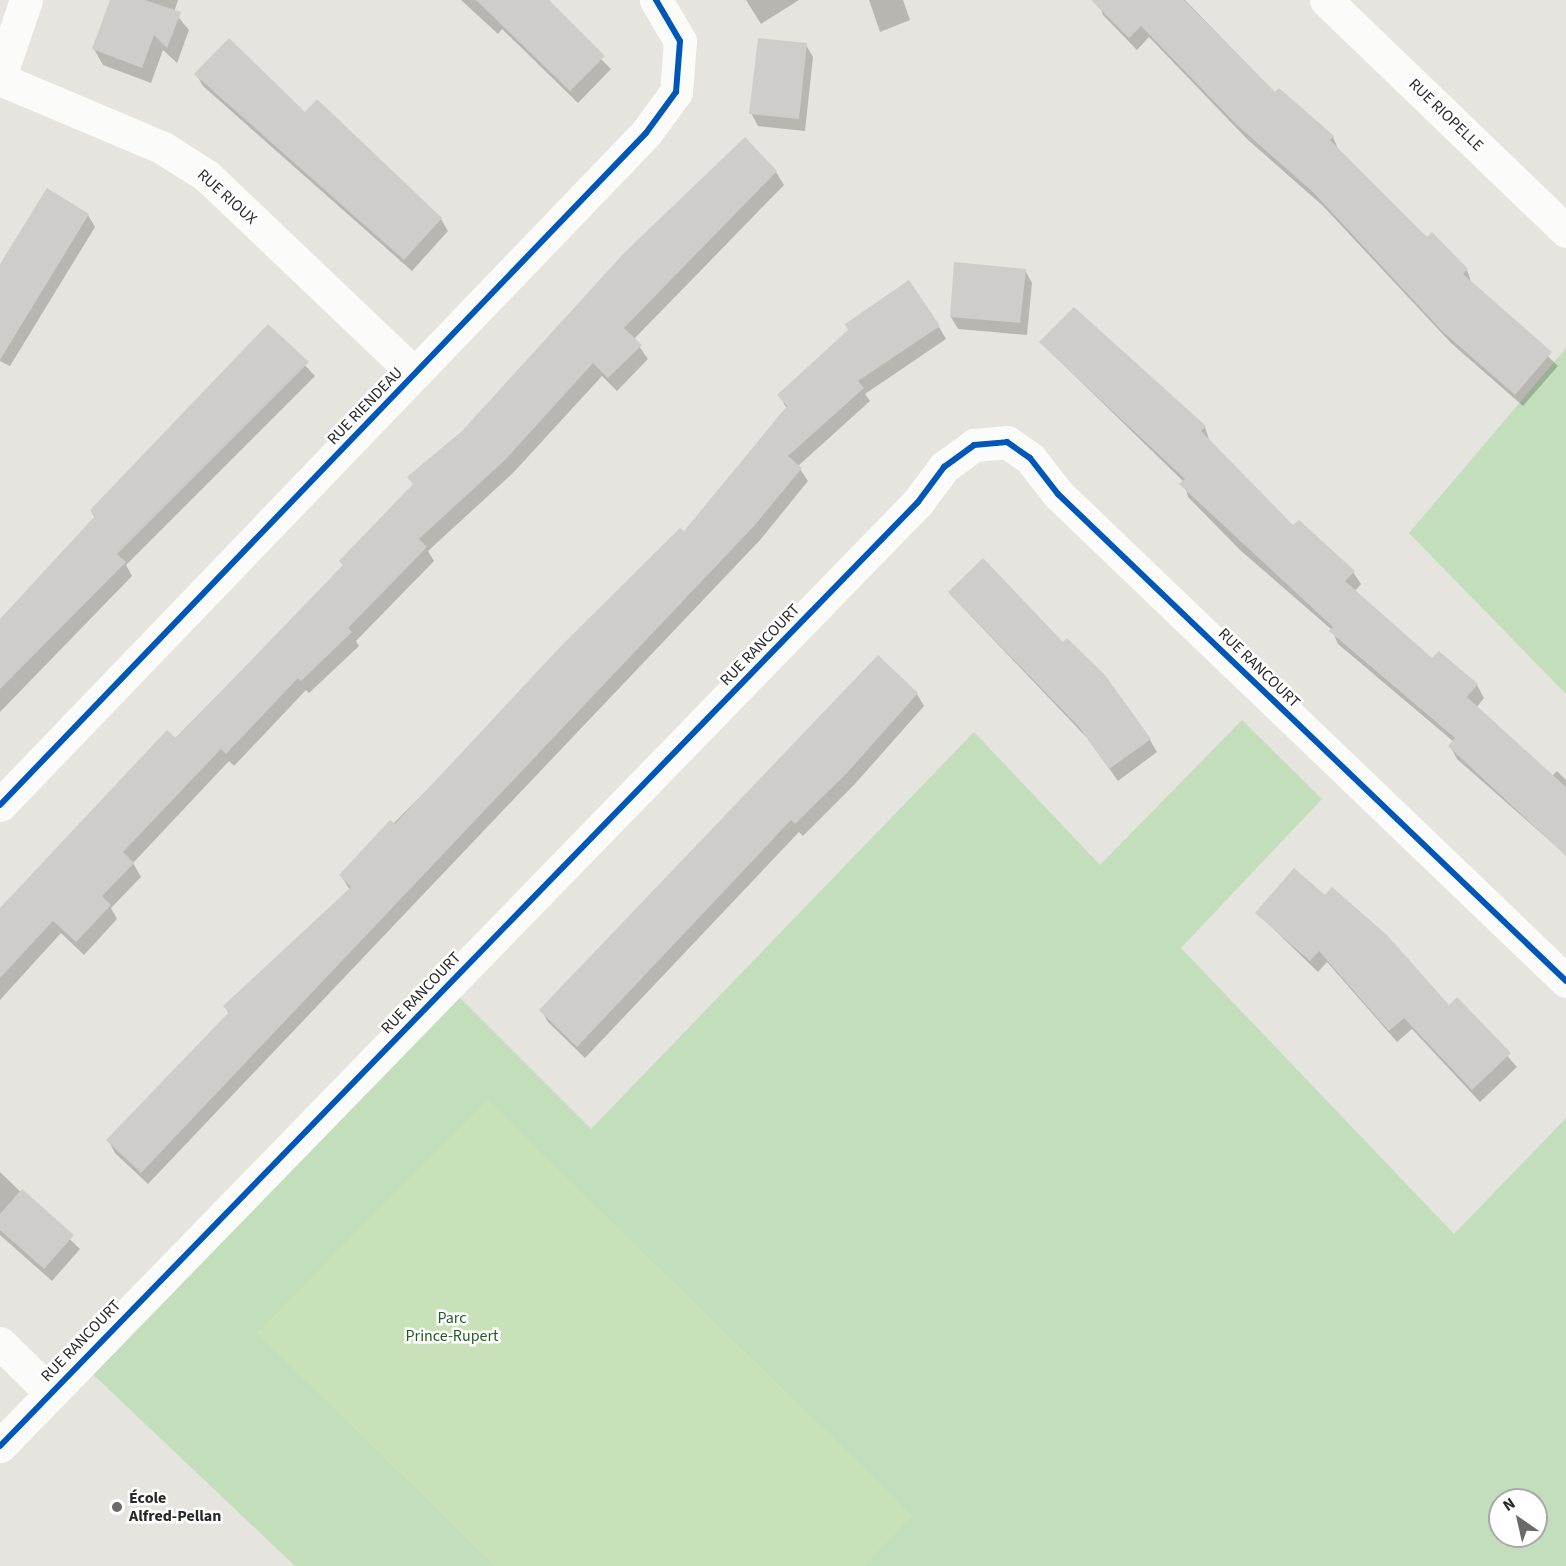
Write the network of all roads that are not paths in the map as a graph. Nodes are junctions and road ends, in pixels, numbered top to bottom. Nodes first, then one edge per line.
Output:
1 (26, 0) edge
2 (656, 0) edge
3 (1326, 0) edge
4 (0, 78) edge
5 (1566, 231) edge
6 (414, 373) junction
7 (0, 805) edge
8 (1566, 981) edge
9 (0, 1343) edge
10 (50, 1392) junction
11 (0, 1446) edge

1 - 4 street
2 - 6 street, RUE RIENDEAU
3 - 5 street, RUE RIOPELLE
4 - 6 street, RUE RIOUX
6 - 7 street, RUE RIENDEAU
8 - 10 street, RUE RANCOURT
9 - 10 street
10 - 11 street, RUE RANCOURT

